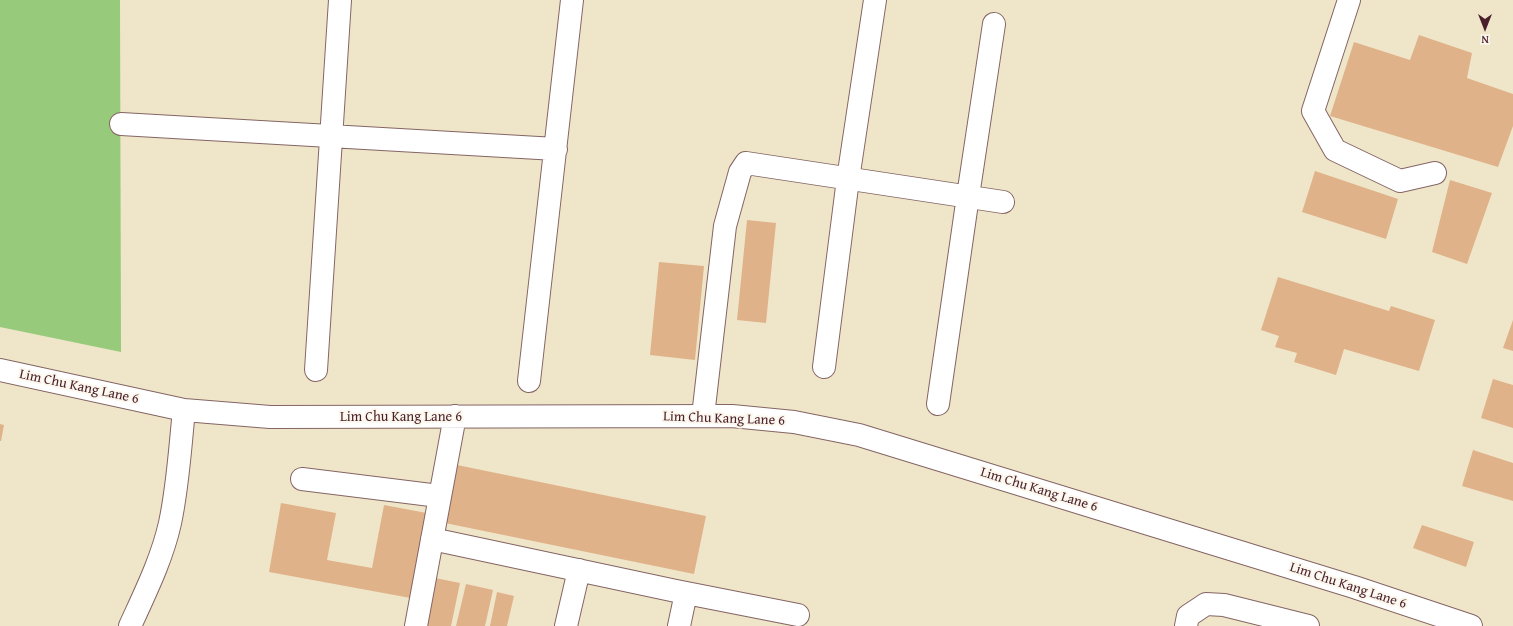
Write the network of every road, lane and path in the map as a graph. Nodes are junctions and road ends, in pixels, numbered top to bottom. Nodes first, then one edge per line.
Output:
1 (340, 0) edge
2 (572, 0) edge
3 (875, 0) edge
4 (1349, 0) edge
5 (994, 24) dead end
6 (121, 124) dead end
7 (331, 136) junction
8 (556, 149) junction
9 (1435, 173) dead end
10 (848, 179) junction
11 (968, 196) junction
12 (1003, 202) dead end
13 (824, 367) dead end
14 (0, 370) edge
15 (316, 370) dead end
16 (530, 381) dead end
17 (938, 404) dead end
18 (184, 410) junction
19 (455, 416) junction
20 (703, 416) junction
21 (302, 479) dead end
22 (440, 496) junction
23 (432, 539) junction
24 (579, 570) junction
25 (686, 593) junction
26 (798, 615) dead end
27 (130, 626) edge
28 (416, 626) edge
29 (566, 626) edge
30 (679, 626) edge
31 (1186, 626) edge
32 (1308, 626) edge
33 (1471, 626) edge

1 - 7 street
2 - 8 street
3 - 10 street
4 - 9 street
5 - 11 street
6 - 7 street
7 - 8 street
7 - 15 street
8 - 16 street
10 - 11 street
10 - 13 street
10 - 20 street
11 - 12 street
11 - 17 street
14 - 18 street, Lim Chu Kang Lane 6
18 - 19 street, Lim Chu Kang Lane 6
18 - 27 street
19 - 20 street, Lim Chu Kang Lane 6
19 - 22 street
20 - 33 street, Lim Chu Kang Lane 6
21 - 22 street
22 - 23 street
23 - 24 street
23 - 28 street
24 - 25 street
24 - 29 street
25 - 26 street
25 - 30 street
31 - 32 street

